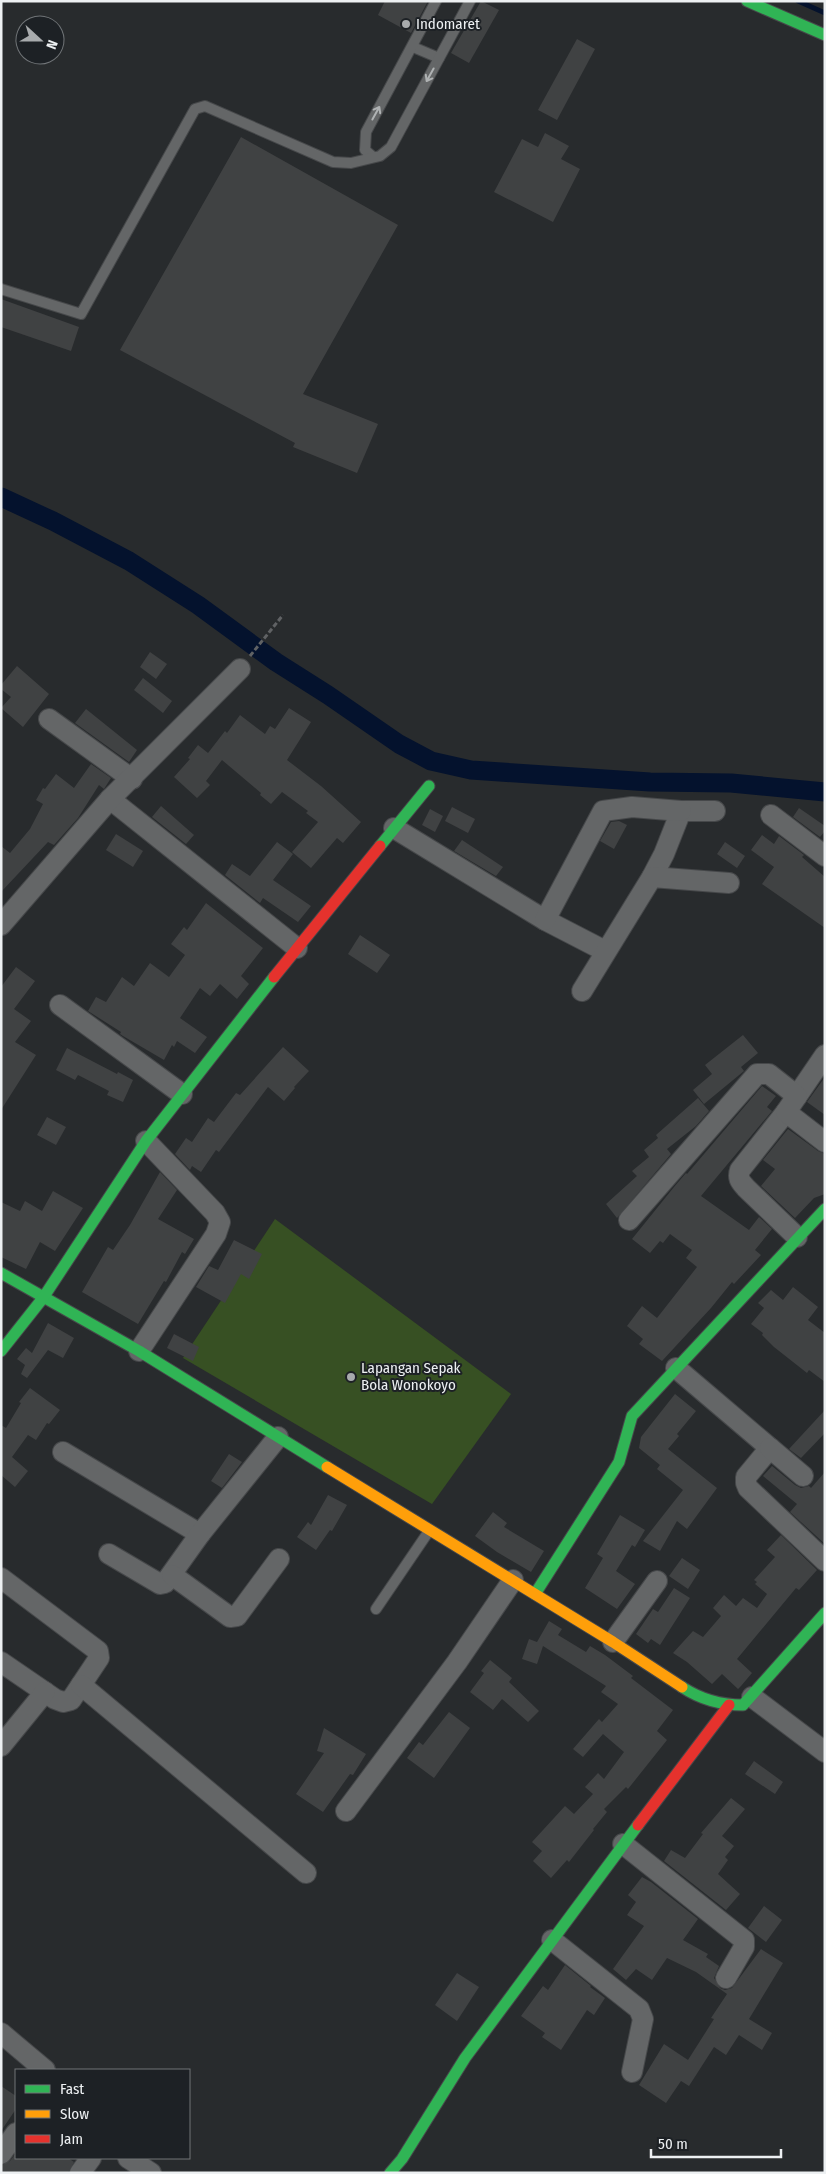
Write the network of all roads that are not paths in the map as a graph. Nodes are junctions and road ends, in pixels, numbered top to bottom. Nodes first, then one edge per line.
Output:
1 (436, 1) edge
2 (470, 1) edge
3 (747, 1) edge
4 (825, 35) edge
5 (413, 47) junction
6 (439, 58) junction
7 (372, 156) junction
8 (1, 289) edge
9 (240, 669) dead end
10 (49, 719) dead end
11 (132, 779) junction
12 (429, 786) dead end
13 (110, 800) junction
14 (681, 811) junction
15 (715, 811) dead end
16 (771, 815) dead end
17 (394, 828) junction
18 (825, 856) edge
19 (652, 877) junction
20 (729, 883) dead end
21 (545, 920) junction
22 (1, 925) edge
23 (297, 948) junction
24 (605, 951) junction
25 (582, 991) dead end
26 (60, 1005) dead end
27 (825, 1055) edge
28 (182, 1094) junction
29 (791, 1104) junction
30 (146, 1141) junction
31 (825, 1142) edge
32 (825, 1209) edge
33 (629, 1220) dead end
34 (801, 1233) junction
35 (1, 1273) edge
36 (43, 1298) junction
37 (1, 1351) edge
38 (139, 1351) junction
39 (676, 1368) junction
40 (278, 1437) junction
41 (770, 1448) junction
42 (64, 1452) dead end
43 (803, 1476) dead end
44 (430, 1530) junction
45 (200, 1534) junction
46 (108, 1554) dead end
47 (279, 1559) dead end
48 (825, 1561) edge
49 (172, 1574) junction
50 (1, 1578) edge
51 (514, 1580) junction
52 (657, 1581) dead end
53 (535, 1594) junction
54 (376, 1609) dead end
55 (825, 1613) edge
56 (613, 1642) junction
57 (1, 1662) edge
58 (81, 1685) junction
59 (45, 1692) junction
60 (752, 1698) junction
61 (729, 1705) junction
62 (1, 1746) edge
63 (825, 1752) edge
64 (346, 1811) dead end
65 (623, 1844) junction
66 (306, 1873) dead end
67 (552, 1940) junction
68 (726, 1978) dead end
69 (2, 2035) edge
70 (44, 2069) edge
71 (632, 2072) dead end
72 (15, 2134) edge
73 (1, 2154) edge
74 (90, 2159) edge
75 (129, 2159) edge
76 (80, 2173) edge
77 (150, 2173) edge
78 (390, 2173) edge

1 - 5 lane
2 - 6 lane
3 - 4 street
5 - 6 lane
7 -> 5 lane
6 -> 7 lane
7 - 8 lane
9 - 11 street
10 - 11 street
11 - 13 street
12 - 17 street
13 - 22 street
13 - 23 street
14 - 15 street
14 - 19 street
14 - 21 street
16 - 18 street
17 - 21 street
17 - 23 street
19 - 20 street
19 - 24 street
21 - 24 street
23 - 28 street
24 - 25 street
26 - 28 street
27 - 29 street
28 - 30 street
29 - 31 street
29 - 33 street
29 - 34 street
30 - 36 street
30 - 38 street
32 - 34 street
34 - 39 street
35 - 36 street
36 - 37 street
36 - 38 street
38 - 40 street
39 - 41 street
39 - 53 street
40 - 44 street
40 - 45 street
41 - 43 street
41 - 48 street
42 - 45 street
44 - 51 street
44 - 54 lane
45 - 49 street
46 - 49 street
47 - 49 street
50 - 58 street
51 - 53 street
51 - 64 street
52 - 56 street
53 - 56 street
55 - 60 street
56 - 61 street
57 - 59 street
58 - 59 street
58 - 66 street
59 - 62 street
60 - 61 street
60 - 63 street
61 - 65 street
65 - 67 street
65 - 68 street
67 - 71 street
67 - 78 street
69 - 70 street
72 - 73 street
74 - 76 street
75 - 77 street

